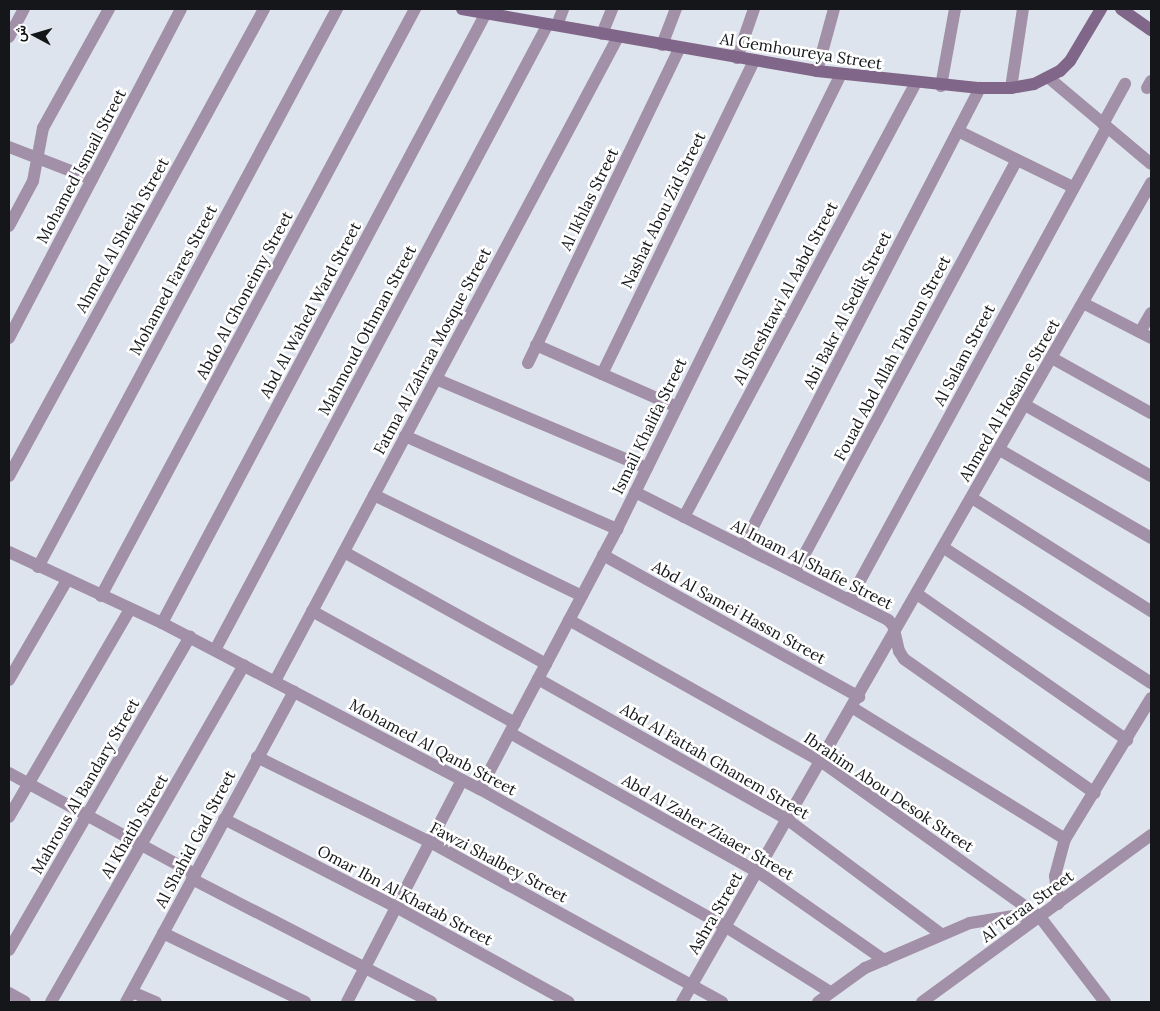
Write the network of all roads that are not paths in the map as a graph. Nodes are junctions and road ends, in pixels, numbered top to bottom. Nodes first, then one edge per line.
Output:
1 (24, 9) edge
2 (109, 9) edge
3 (181, 9) edge
4 (264, 9) edge
5 (337, 9) edge
6 (415, 9) edge
7 (462, 9) edge
8 (563, 9) edge
9 (612, 9) edge
10 (676, 9) edge
11 (754, 9) edge
12 (834, 9) edge
13 (955, 9) edge
14 (1023, 9) edge
15 (1101, 9) edge
16 (1121, 9) edge
17 (506, 12) edge
18 (486, 13) junction
19 (553, 25) junction
20 (1151, 30) edge
21 (602, 34) junction
22 (9, 37) edge
23 (618, 37) junction
24 (662, 45) junction
25 (679, 48) junction
26 (737, 58) junction
27 (754, 61) junction
28 (817, 71) junction
29 (841, 74) junction
30 (1049, 78) junction
31 (915, 84) junction
32 (1125, 84) dead end
33 (940, 86) junction
34 (980, 88) junction
35 (1011, 88) junction
36 (1105, 125) junction
37 (958, 131) junction
38 (9, 147) edge
39 (36, 156) junction
40 (1017, 160) junction
41 (1151, 164) edge
42 (92, 179) junction
43 (1151, 183) edge
44 (1073, 187) junction
45 (9, 226) edge
46 (1083, 303) junction
47 (1151, 313) edge
48 (1145, 335) edge
49 (9, 338) edge
50 (536, 345) junction
51 (1052, 358) junction
52 (528, 363) dead end
53 (602, 374) junction
54 (436, 378) junction
55 (1025, 405) junction
56 (677, 407) junction
57 (1151, 412) edge
58 (405, 436) junction
59 (1000, 450) junction
60 (647, 468) junction
61 (9, 476) edge
62 (1151, 476) edge
63 (635, 492) junction
64 (374, 495) junction
65 (972, 498) junction
66 (684, 517) junction
67 (617, 529) junction
68 (1151, 538) edge
69 (743, 546) junction
70 (944, 548) junction
71 (344, 552) junction
72 (9, 553) edge
73 (603, 555) junction
74 (38, 567) junction
75 (795, 572) junction
76 (67, 580) junction
77 (918, 594) junction
78 (101, 596) junction
79 (582, 596) junction
80 (850, 599) junction
81 (130, 609) junction
82 (312, 611) junction
83 (1151, 611) edge
84 (569, 620) junction
85 (162, 623) junction
86 (896, 633) junction
87 (190, 637) junction
88 (215, 650) junction
89 (546, 664) junction
90 (244, 665) junction
91 (538, 679) junction
92 (9, 680) edge
93 (276, 681) junction
94 (1151, 683) edge
95 (294, 691) junction
96 (1151, 698) edge
97 (856, 703) junction
98 (1148, 713) edge
99 (512, 728) junction
100 (1127, 740) junction
101 (258, 757) junction
102 (822, 762) junction
103 (9, 773) edge
104 (462, 780) junction
105 (28, 784) junction
106 (480, 790) junction
107 (1095, 793) junction
108 (88, 816) junction
109 (9, 817) edge
110 (224, 819) junction
111 (788, 820) junction
112 (1151, 835) edge
113 (1065, 839) junction
114 (430, 842) junction
115 (142, 844) junction
116 (758, 872) junction
117 (193, 876) junction
118 (1058, 904) junction
119 (396, 907) junction
120 (1040, 917) junction
121 (726, 926) junction
122 (163, 933) junction
123 (941, 934) junction
124 (9, 950) edge
125 (884, 960) junction
126 (365, 967) junction
127 (693, 984) junction
128 (830, 992) junction
129 (9, 993) edge
130 (129, 997) edge
131 (25, 1002) edge
132 (51, 1002) edge
133 (156, 1002) edge
134 (305, 1002) edge
135 (347, 1002) edge
136 (431, 1002) edge
137 (569, 1002) edge
138 (682, 1002) edge
139 (722, 1002) edge
140 (818, 1002) edge
141 (922, 1002) edge
142 (1105, 1002) edge

1 - 22 street
2 - 39 street
3 - 42 street, Mohamed Ismail Street
4 - 61 street, Ahmed Al Sheikh Street
5 - 74 street, Mohamed Fares Street
6 - 78 street, Abdo Al Ghoneimy Street
7 - 18 street, Al Gemhoureya Street
8 - 19 street, Mahmoud Othman Street
9 - 21 street
10 - 24 street
11 - 26 street
12 - 28 street
13 - 33 street
14 - 35 street
15 - 30 street, Al Gemhoureya Street
16 - 20 street
17 - 18 street, Al Gemhoureya Street
17 - 19 street, Al Gemhoureya Street
18 - 85 street, Abd Al Wahed Ward Street
19 - 21 street, Al Gemhoureya Street
19 - 88 street, Mahmoud Othman Street
21 - 23 street, Al Gemhoureya Street
23 - 24 street, Al Gemhoureya Street
23 - 54 street, Fatma Al Zahraa Mosque Street
24 - 25 street, Al Gemhoureya Street
25 - 26 street, Al Gemhoureya Street
25 - 50 street, Al Ikhlas Street
26 - 27 street, Al Gemhoureya Street
27 - 28 street, Al Gemhoureya Street
27 - 53 street, Nashat Abou Zid Street
28 - 29 street, Al Gemhoureya Street
29 - 31 street, Al Gemhoureya Street
29 - 56 street, Ismail Khalifa Street
30 - 35 street, Al Gemhoureya Street
30 - 36 street
31 - 33 street, Al Gemhoureya Street
31 - 66 street, Al Sheshtawi Al Aabd Street
32 - 36 street, Al Salam Street
33 - 34 street, Al Gemhoureya Street
34 - 35 street, Al Gemhoureya Street
34 - 37 street, Abi Bakr Al Sedik Street
36 - 41 street
36 - 44 street, Al Salam Street
37 - 40 street
37 - 69 street, Abi Bakr Al Sedik Street
38 - 39 street
39 - 42 street
39 - 45 street
40 - 44 street
40 - 75 street, Fouad Abd Allah Tahoun Street
42 - 49 street, Mohamed Ismail Street
43 - 46 street, Ahmed Al Hosaine Street
44 - 80 street, Al Salam Street
46 - 48 street
46 - 51 street, Ahmed Al Hosaine Street
47 - 48 street
50 - 52 street, Al Ikhlas Street
50 - 53 street
51 - 55 street, Ahmed Al Hosaine Street
51 - 57 street
53 - 56 street
54 - 58 street, Fatma Al Zahraa Mosque Street
54 - 60 street
55 - 59 street, Ahmed Al Hosaine Street
55 - 62 street
56 - 60 street, Ismail Khalifa Street
58 - 64 street, Fatma Al Zahraa Mosque Street
58 - 67 street
59 - 65 street, Ahmed Al Hosaine Street
59 - 68 street
60 - 63 street, Ismail Khalifa Street
63 - 66 street, Al Imam Al Shafie Street
63 - 67 street, Ismail Khalifa Street
64 - 71 street, Fatma Al Zahraa Mosque Street
64 - 79 street
65 - 70 street, Ahmed Al Hosaine Street
65 - 83 street
66 - 69 street, Al Imam Al Shafie Street
67 - 73 street, Ismail Khalifa Street
69 - 75 street, Al Imam Al Shafie Street
70 - 77 street, Ahmed Al Hosaine Street
70 - 94 street
71 - 82 street, Fatma Al Zahraa Mosque Street
71 - 89 street
72 - 74 street, Mohamed Al Qanb Street
73 - 79 street, Ismail Khalifa Street
73 - 97 street, Abd Al Samei Hassn Street
74 - 76 street, Mohamed Al Qanb Street
75 - 80 street, Al Imam Al Shafie Street
76 - 78 street, Mohamed Al Qanb Street
76 - 92 street
77 - 86 street, Ahmed Al Hosaine Street
77 - 100 street
78 - 81 street, Mohamed Al Qanb Street
79 - 84 street, Ismail Khalifa Street
80 - 86 street, Al Imam Al Shafie Street
81 - 85 street, Mohamed Al Qanb Street
81 - 105 street
82 - 93 street, Fatma Al Zahraa Mosque Street
82 - 99 street, Abd Al Zaher Ziaaer Street
84 - 89 street, Ismail Khalifa Street
84 - 102 street, Ibrahim Abou Desok Street
85 - 87 street, Mohamed Al Qanb Street
86 - 97 street, Ashra Street
86 - 107 street, Al Imam Al Shafie Street
87 - 88 street, Mohamed Al Qanb Street
87 - 108 street, Mahrous Al Bandary Street
88 - 90 street, Mohamed Al Qanb Street
89 - 91 street, Ismail Khalifa Street
90 - 93 street, Mohamed Al Qanb Street
90 - 115 street, Al Khatib Street
91 - 99 street, Ismail Khalifa Street
91 - 111 street, Abd Al Fattah Ghanem Street
93 - 95 street, Mohamed Al Qanb Street
95 - 101 street, Al Shahid Gad Street
95 - 104 street, Mohamed Al Qanb Street
96 - 98 street
97 - 102 street, Ashra Street
97 - 113 street, Abd Al Samei Hassn Street
98 - 100 street
99 - 106 street, Ismail Khalifa Street
99 - 116 street, Abd Al Zaher Ziaaer Street
100 - 107 street
101 - 110 street, Al Shahid Gad Street
101 - 114 street, Fawzi Shalbey Street
102 - 111 street, Ashra Street
102 - 120 street, Ibrahim Abou Desok Street
103 - 105 street
104 - 106 street, Mohamed Al Qanb Street
104 - 114 street
105 - 108 street
105 - 109 street
106 - 121 street, Mohamed Al Qanb Street
107 - 113 street
108 - 115 street
108 - 124 street, Mahrous Al Bandary Street
110 - 117 street, Al Shahid Gad Street
110 - 119 street, Omar Ibn Al Khatab Street
111 - 116 street, Ashra Street
111 - 123 street, Abd Al Fattah Ghanem Street
112 - 118 street, Al Teraa Street
113 - 118 street
114 - 119 street
114 - 127 street, Fawzi Shalbey Street
115 - 117 street
115 - 132 street, Al Khatib Street
116 - 121 street, Ashra Street
116 - 125 street, Abd Al Zaher Ziaaer Street
117 - 122 street, Al Shahid Gad Street
117 - 126 street
118 - 120 street, Al Teraa Street
119 - 126 street
119 - 137 street, Omar Ibn Al Khatab Street
120 - 123 street
120 - 141 street, Al Teraa Street
120 - 142 street, Ibrahim Abou Desok Street
121 - 127 street, Ashra Street
121 - 128 street, Mohamed Al Qanb Street
122 - 130 street, Al Shahid Gad Street
122 - 134 street
123 - 125 street
125 - 128 street
126 - 135 street
126 - 136 street
127 - 138 street, Ashra Street
127 - 139 street, Fawzi Shalbey Street
128 - 140 street
129 - 131 street
130 - 133 street

